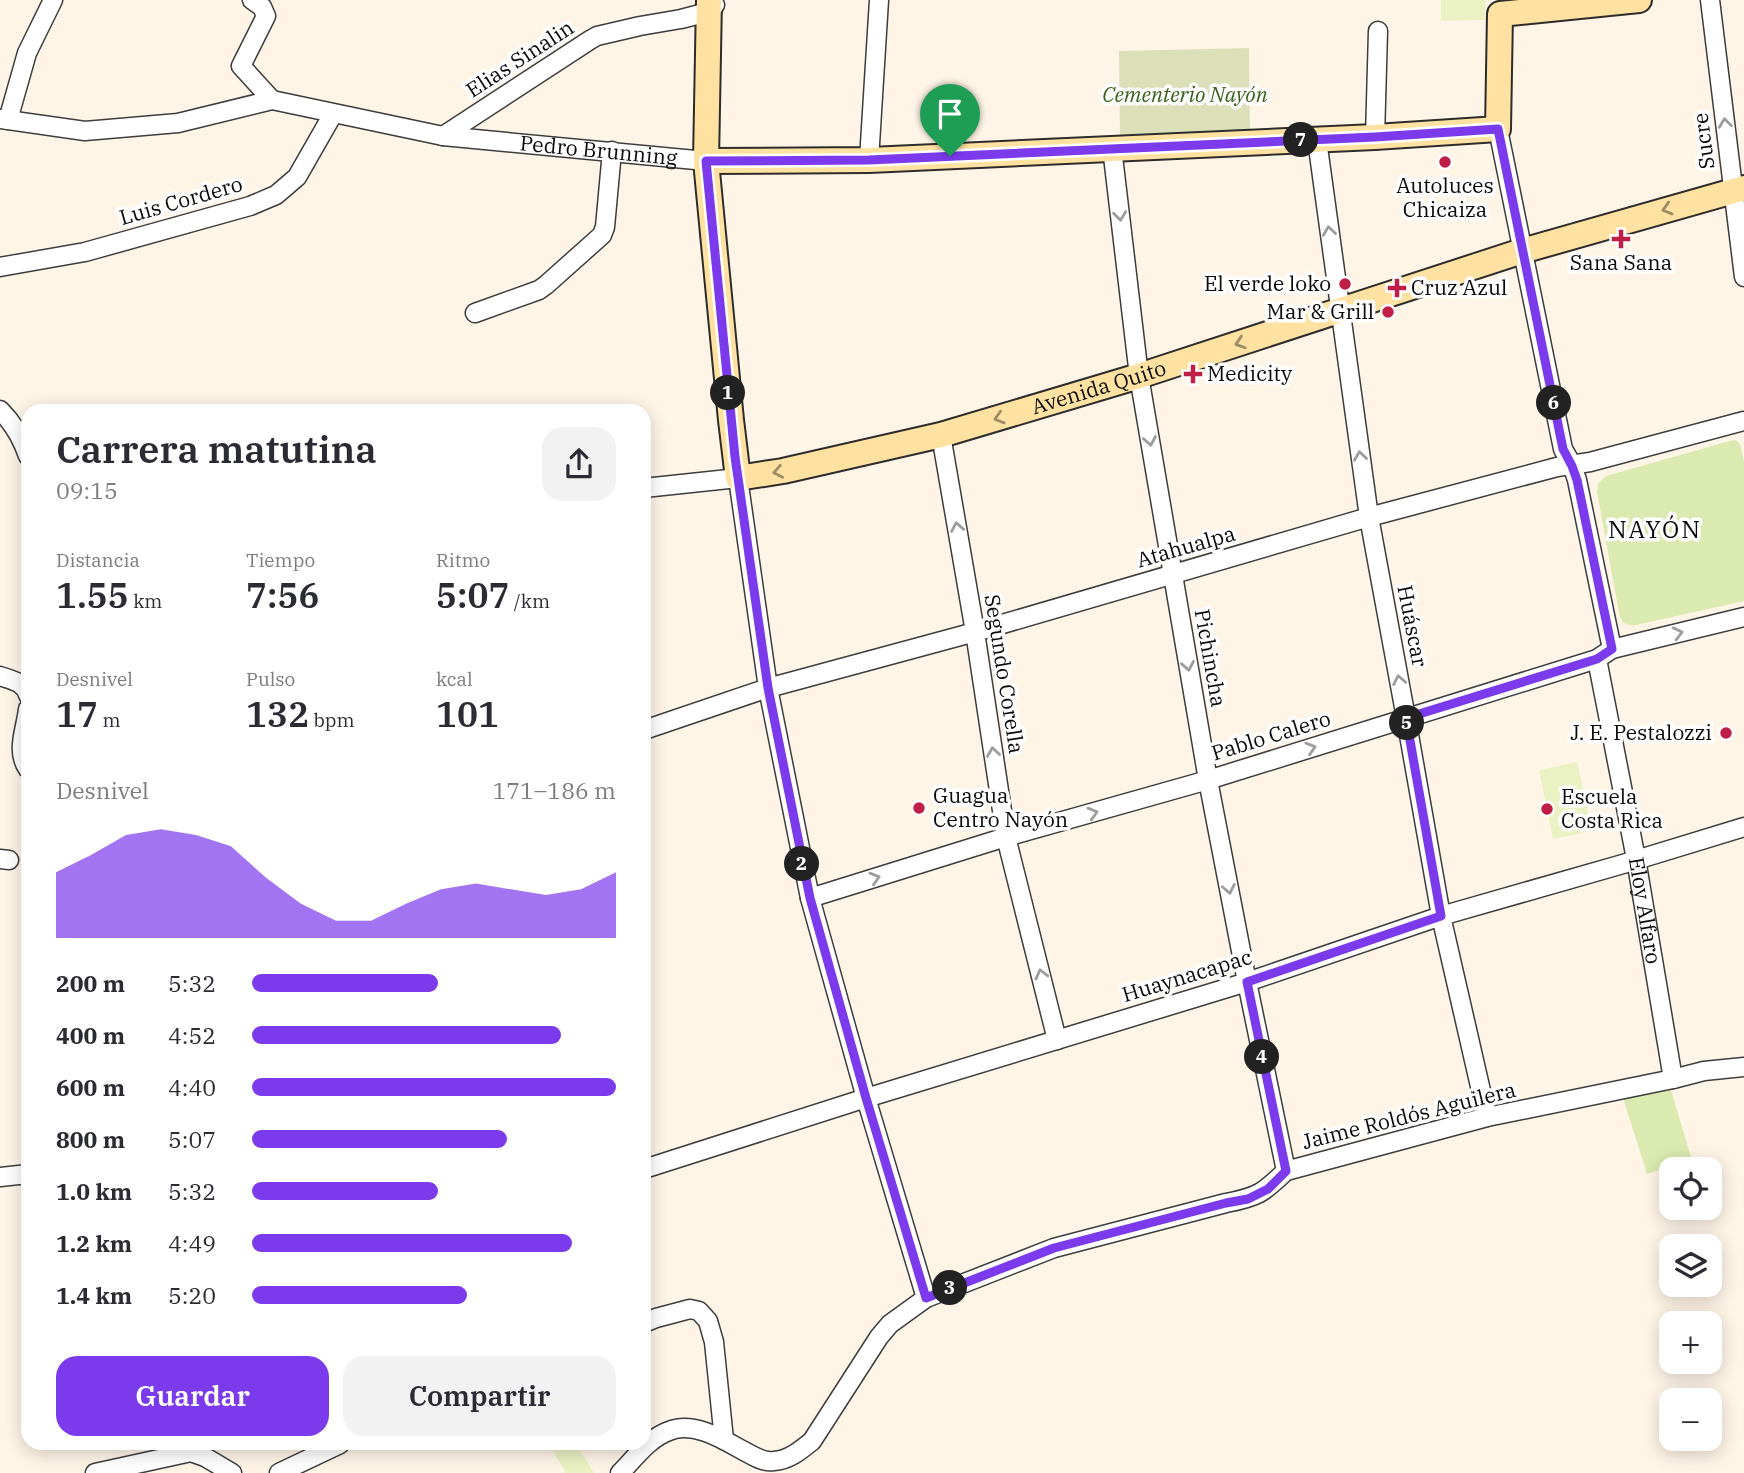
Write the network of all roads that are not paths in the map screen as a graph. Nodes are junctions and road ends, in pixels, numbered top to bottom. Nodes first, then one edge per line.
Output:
1 (53, 0) edge
2 (252, 0) edge
3 (879, 0) edge
4 (1639, 0) edge
5 (1710, 0) edge
6 (712, 4) edge
7 (1500, 7) edge
8 (1378, 31) dead end
9 (272, 100) junction
10 (333, 114) junction
11 (4, 120) edge
12 (1498, 129) junction
13 (443, 136) junction
14 (1375, 137) junction
15 (1317, 140) junction
16 (1112, 148) junction
17 (612, 151) junction
18 (869, 160) junction
19 (706, 161) junction
20 (1738, 189) edge
21 (1522, 251) junction
22 (0, 267) edge
23 (1744, 277) edge
24 (1340, 310) junction
25 (475, 313) dead end
26 (1139, 376) junction
27 (0, 410) edge
28 (1744, 421) edge
29 (941, 435) junction
30 (21, 440) edge
31 (1572, 466) junction
32 (738, 478) junction
33 (651, 487) edge
34 (1368, 517) junction
35 (1173, 574) junction
36 (1744, 617) edge
37 (975, 632) junction
38 (1604, 654) junction
39 (0, 676) edge
40 (21, 685) edge
41 (768, 688) junction
42 (1406, 718) junction
43 (651, 728) edge
44 (1208, 780) junction
45 (1744, 827) edge
46 (1006, 837) junction
47 (1636, 859) junction
48 (810, 898) junction
49 (1441, 916) junction
50 (1247, 982) junction
51 (1058, 1040) junction
52 (1744, 1067) edge
53 (1674, 1079) junction
54 (866, 1098) junction
55 (1487, 1117) junction
56 (651, 1167) edge
57 (1286, 1171) junction
58 (21, 1175) edge
59 (0, 1177) edge
60 (926, 1298) junction
61 (651, 1320) edge
62 (651, 1440) edge
63 (724, 1440) junction
64 (184, 1450) edge
65 (194, 1450) edge
66 (327, 1450) edge
67 (642, 1450) edge
68 (99, 1473) edge
69 (232, 1473) edge
70 (279, 1473) edge
71 (620, 1473) edge

1 - 11 street
2 - 9 street
3 - 18 street
4 - 7 street
20 -> 5 street, Sucre
6 - 13 street, Elias Sinalin
6 - 19 street
7 - 12 street, Eloy Alfaro
8 - 14 street
9 - 10 street, Pedro Brunning
9 - 11 street, Pedro Brunning
10 - 13 street, Pedro Brunning
10 - 22 street, Luis Cordero
12 - 14 street, Pedro Brunning
12 - 21 street, Eloy Alfaro
13 - 17 street, Pedro Brunning
14 - 15 street, Pedro Brunning
15 - 16 street, Pedro Brunning
24 -> 15 street, Huáscar
16 - 18 street, Pedro Brunning
16 -> 26 street, Pichincha
17 - 19 street, Pedro Brunning
17 - 25 street
18 - 19 street, Pedro Brunning
19 - 32 street
20 -> 21 street, Avenida Quito
20 - 23 street, Sucre
21 - 24 street, Avenida Quito
21 - 31 street, Eloy Alfaro
24 -> 26 street, Avenida Quito
34 -> 24 street, Huáscar
26 -> 29 street, Avenida Quito
26 -> 35 street, Pichincha
27 - 30 street
28 - 31 street, Atahualpa
29 -> 32 street, Avenida Quito
37 -> 29 street, Segundo Corella
31 - 34 street, Atahualpa
31 - 38 street, Eloy Alfaro
32 - 33 street, Avenida Quito
32 - 41 street
34 - 35 street, Atahualpa
42 -> 34 street, Huáscar
35 - 37 street, Atahualpa
35 -> 44 street, Pichincha
38 -> 36 street, Pablo Calero
37 - 41 street, Atahualpa
46 -> 37 street, Segundo Corella
38 - 42 street, Pablo Calero
38 - 47 street, Eloy Alfaro
39 - 40 street
41 - 43 street, Atahualpa
41 - 48 street
44 -> 42 street, Pablo Calero
42 - 49 street, Huáscar
46 -> 44 street, Pablo Calero
44 -> 50 street, Pichincha
45 - 47 street, Huaynacapac
48 -> 46 street, Pablo Calero
51 -> 46 street, Segundo Corella
47 - 49 street, Huaynacapac
47 - 53 street, Eloy Alfaro
48 - 54 street
49 - 50 street, Huaynacapac
49 - 55 street, Huáscar
50 - 51 street, Huaynacapac
50 - 57 street, Pichincha
51 - 54 street, Huaynacapac
52 - 53 street, Jaime Roldós Aguilera
53 - 55 street, Jaime Roldós Aguilera
54 - 56 street, Huaynacapac
54 - 60 street
55 - 57 street, Jaime Roldós Aguilera
57 - 60 street, Jaime Roldós Aguilera
58 - 59 street
60 - 63 street, Jaime Roldós Aguilera
61 - 63 street
62 - 63 street, Jaime Roldós Aguilera
64 - 68 street
65 - 69 street
66 - 70 street
67 - 71 street, Jaime Roldós Aguilera

